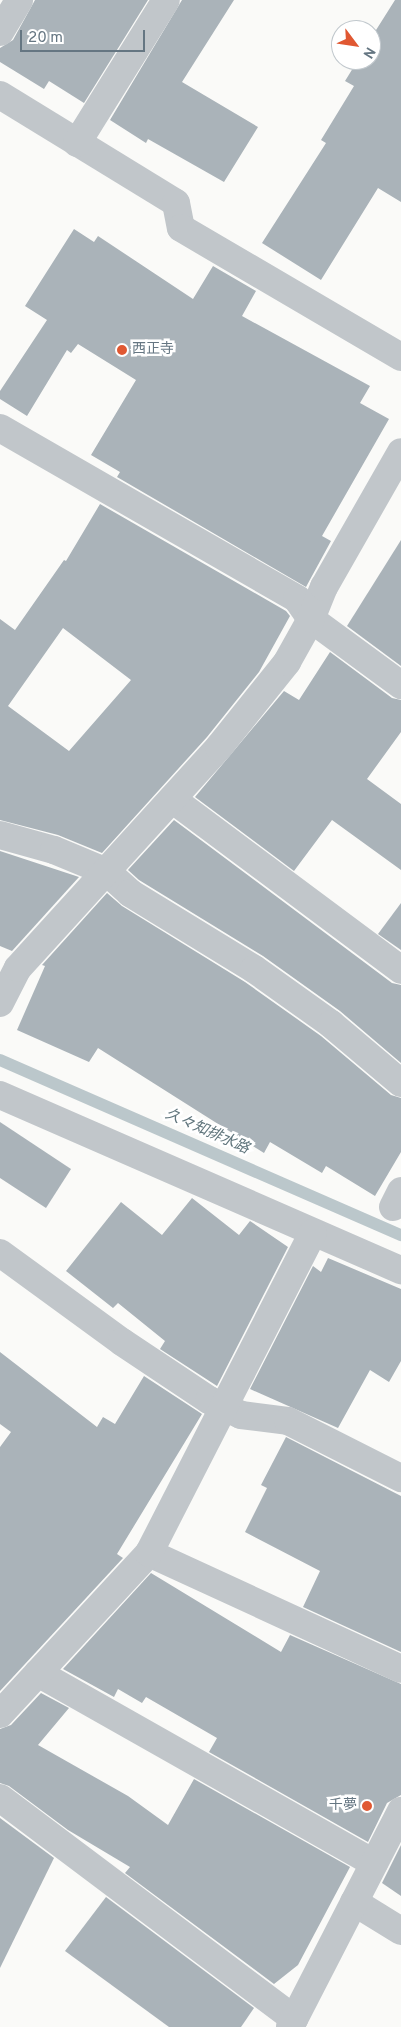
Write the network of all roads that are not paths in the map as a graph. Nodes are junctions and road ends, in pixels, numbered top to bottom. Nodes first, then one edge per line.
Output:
1 (19, 0) edge
2 (166, 0) edge
3 (0, 32) edge
4 (0, 95) edge
5 (77, 143) junction
6 (401, 357) edge
7 (0, 428) edge
8 (401, 452) edge
9 (311, 619) junction
10 (401, 685) edge
11 (172, 799) junction
12 (0, 835) edge
13 (107, 872) junction
14 (401, 970) edge
15 (0, 1003) edge
16 (401, 1083) edge
17 (0, 1095) edge
18 (313, 1232) junction
19 (0, 1253) edge
20 (401, 1270) edge
21 (222, 1408) junction
22 (401, 1478) edge
23 (148, 1552) junction
24 (401, 1669) edge
25 (38, 1673) junction
26 (0, 1714) edge
27 (0, 1798) edge
28 (401, 1811) edge
29 (374, 1863) junction
30 (354, 1902) junction
31 (401, 1931) edge
32 (292, 2023) edge

1 - 3 street
2 - 5 street
4 - 5 street
5 - 6 street
7 - 9 street
8 - 9 street
9 - 10 street
9 - 11 street
11 - 13 street
11 - 14 street
12 - 13 street
13 - 15 street
13 - 16 street
17 - 18 street
18 - 20 street
18 - 21 street
19 - 21 street
21 - 22 street
21 - 23 street
23 - 24 street
23 - 25 street
25 - 26 street
25 - 29 street
27 - 32 street
28 - 29 street
29 - 30 street
30 - 31 street
30 - 32 street

